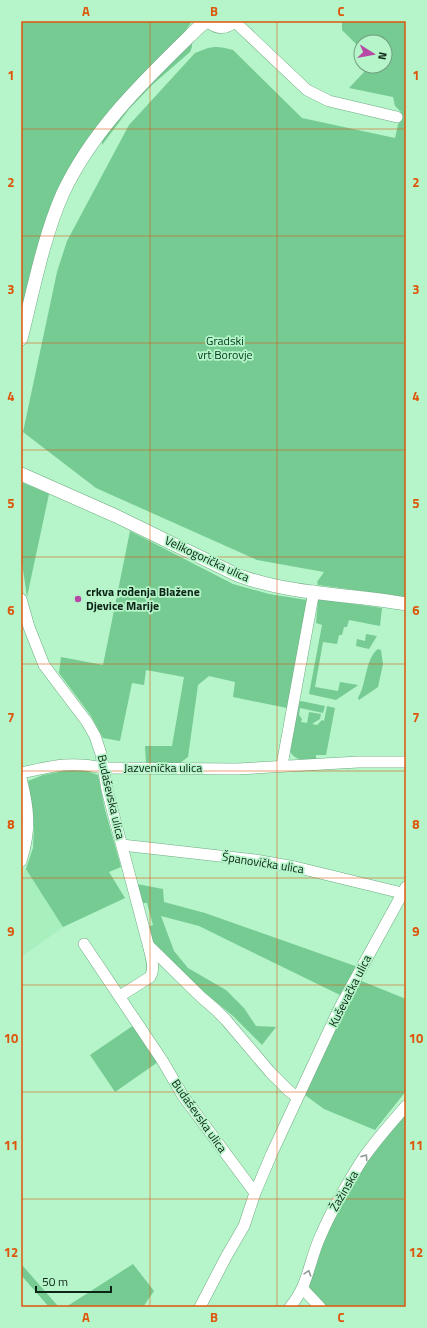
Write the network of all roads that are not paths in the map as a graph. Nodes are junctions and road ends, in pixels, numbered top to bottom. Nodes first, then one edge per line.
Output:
1 (208, 21) edge
2 (234, 21) edge
3 (397, 117) dead end
4 (21, 339) edge
5 (21, 474) edge
6 (314, 591) junction
7 (21, 599) edge
8 (406, 604) edge
9 (406, 762) edge
10 (282, 765) junction
11 (103, 768) junction
12 (21, 773) edge
13 (21, 778) edge
14 (122, 845) junction
15 (21, 861) edge
16 (404, 890) edge
17 (84, 944) dead end
18 (148, 944) junction
19 (120, 996) junction
20 (297, 1097) junction
21 (406, 1106) edge
22 (255, 1193) junction
23 (303, 1289) junction
24 (200, 1307) edge
25 (290, 1307) edge
26 (320, 1307) edge

1 - 2 street
1 - 4 street
2 - 3 street
5 - 6 street, Velikogorička ulica
6 - 8 street, Velikogorička ulica
6 - 10 street
7 - 11 street, Budaševska ulica
9 - 10 street, Jazvenička ulica
10 - 11 street, Jazvenička ulica
11 - 12 street, Jazvenička ulica
11 - 14 street, Budaševska ulica
13 - 15 street
14 - 16 street, Španovička ulica
14 - 18 street, Budaševska ulica
16 - 20 street, Kuševačka ulica
17 - 19 street, Budaševska ulica
18 - 19 street, Budaševska ulica
18 - 20 street
19 - 22 street, Budaševska ulica
20 - 22 street, Kuševačka ulica
23 -> 21 street, Žažinska
22 - 24 street, Kuševačka ulica
23 - 25 street, Žažinska
23 - 26 street

